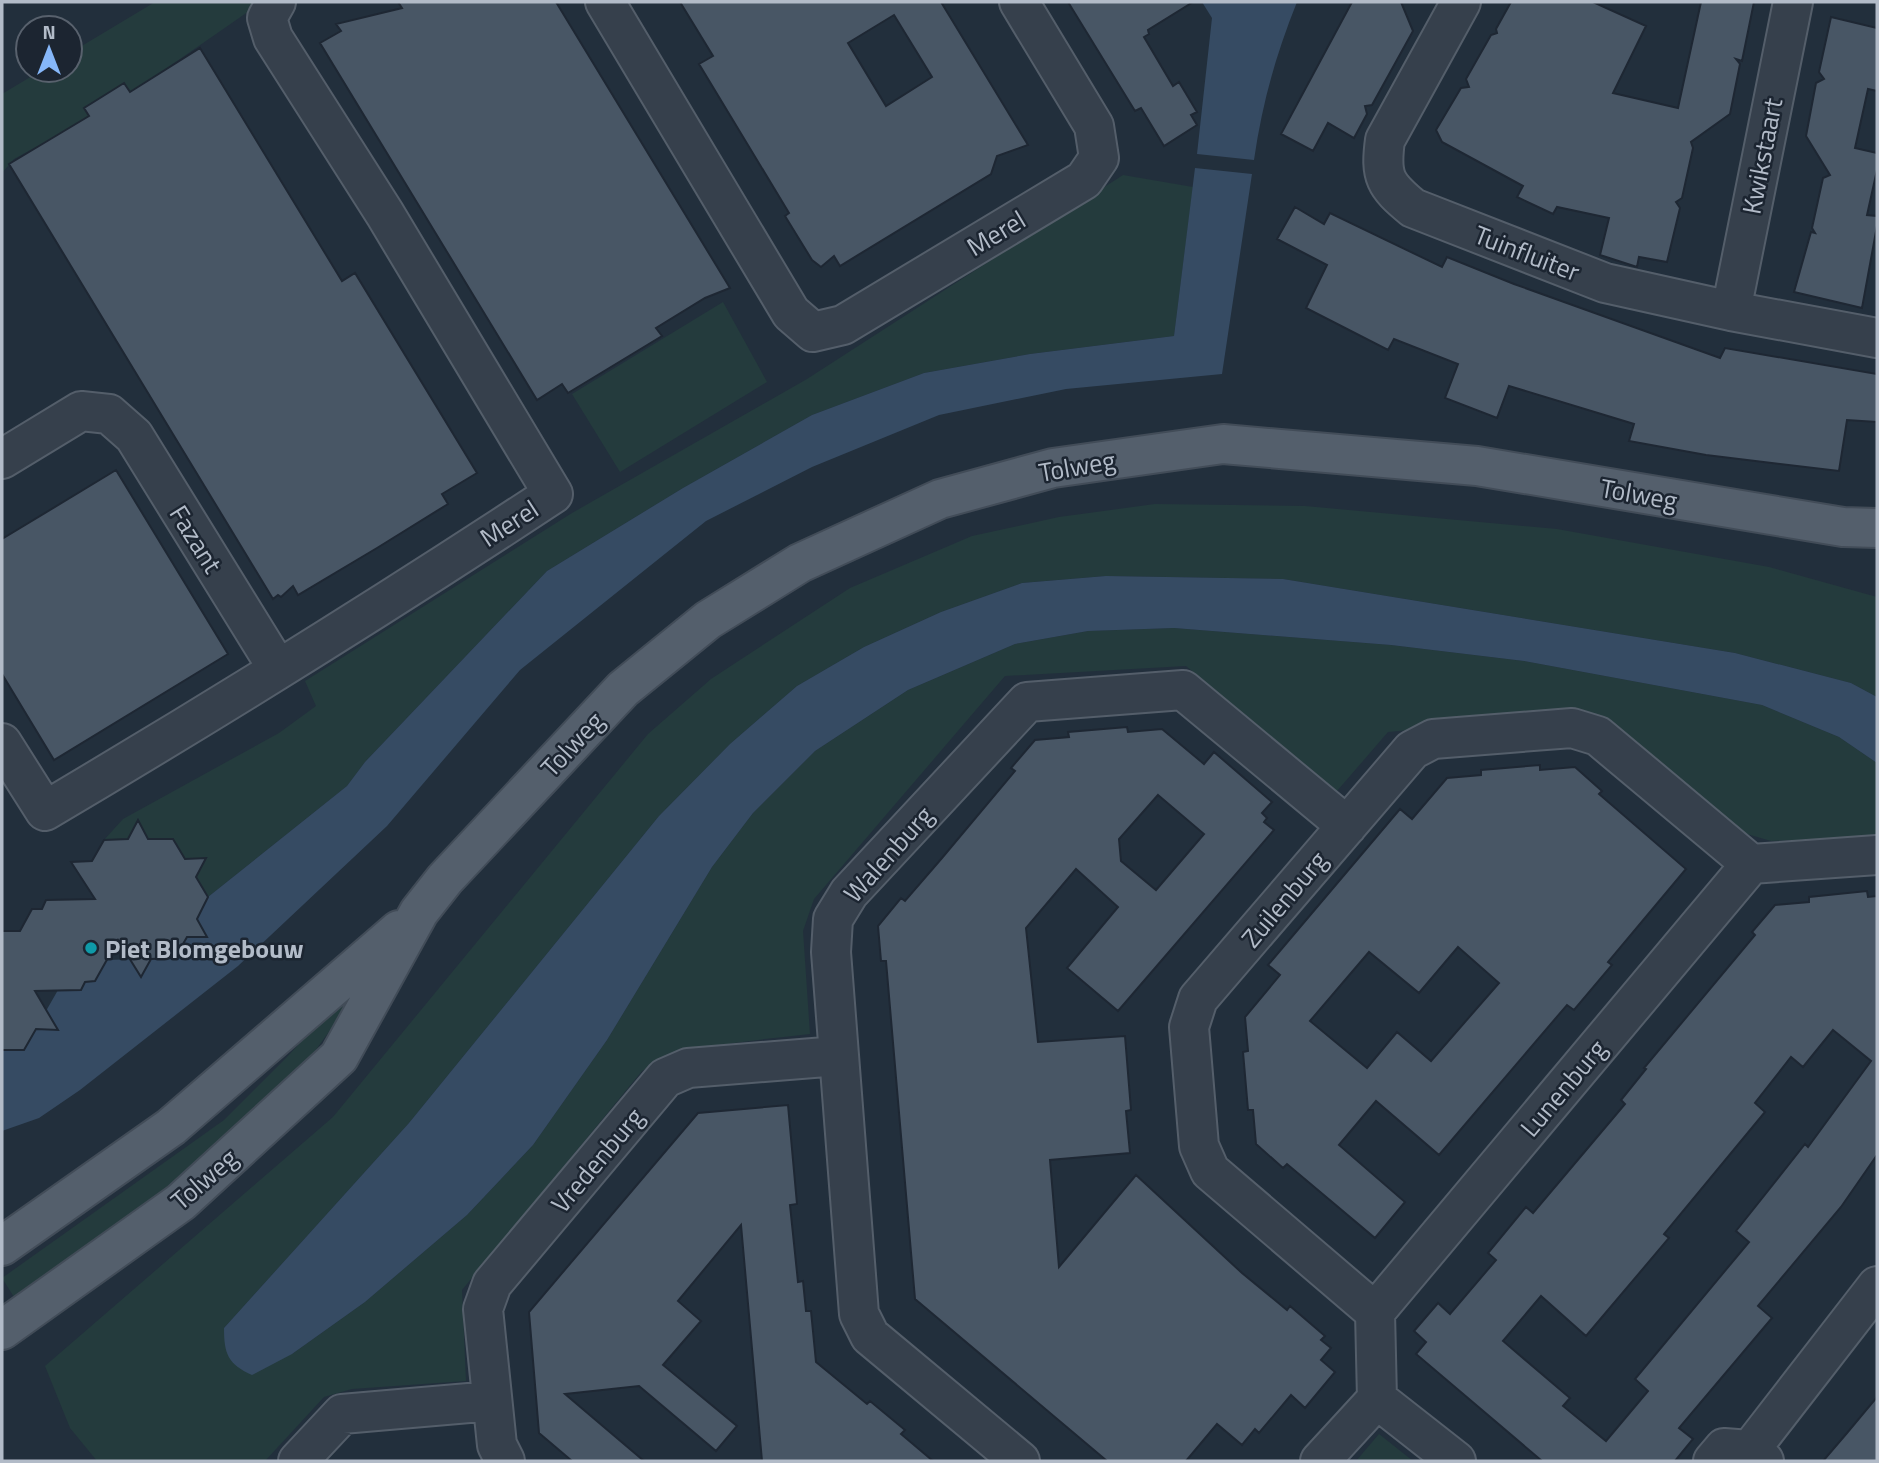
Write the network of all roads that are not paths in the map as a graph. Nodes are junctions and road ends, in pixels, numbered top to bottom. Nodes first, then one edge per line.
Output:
1 (276, 2) edge
2 (605, 2) edge
3 (1019, 2) edge
4 (1461, 2) edge
5 (1793, 2) edge
6 (1731, 311) junction
7 (1877, 338) edge
8 (2, 459) edge
9 (1866, 531) edge
10 (278, 669) junction
11 (2, 743) edge
12 (1347, 826) junction
13 (1877, 855) edge
14 (1751, 864) junction
15 (419, 912) junction
16 (838, 1056) junction
17 (2, 1246) edge
18 (1877, 1286) edge
19 (1375, 1312) junction
20 (2, 1330) edge
21 (1377, 1399) junction
22 (492, 1401) junction
23 (1757, 1456) edge
24 (298, 1461) edge
25 (505, 1461) edge
26 (1020, 1461) edge
27 (1320, 1461) edge
28 (1456, 1461) edge
29 (1713, 1461) edge

1 - 10 street, Merel
2 - 3 street, Merel
4 - 6 street, Tuinfluiter
5 - 6 street, Kwikstaart
6 - 7 street, Tuinfluiter
8 - 10 street, Fazant
9 - 15 main road, Tolweg
10 - 11 street, Merel
12 - 14 street, Zuilenburg
12 - 16 street, Walenburg
12 - 19 street, Zuilenburg
13 - 14 street
14 - 19 street, Lunenburg
15 - 17 main road
15 - 20 main road, Tolweg
16 - 22 street, Vredenburg
16 - 26 street, Walenburg
18 - 23 street
19 - 21 street
21 - 27 street
21 - 28 street
22 - 24 street
22 - 25 street, Vredenburg
23 - 29 street

